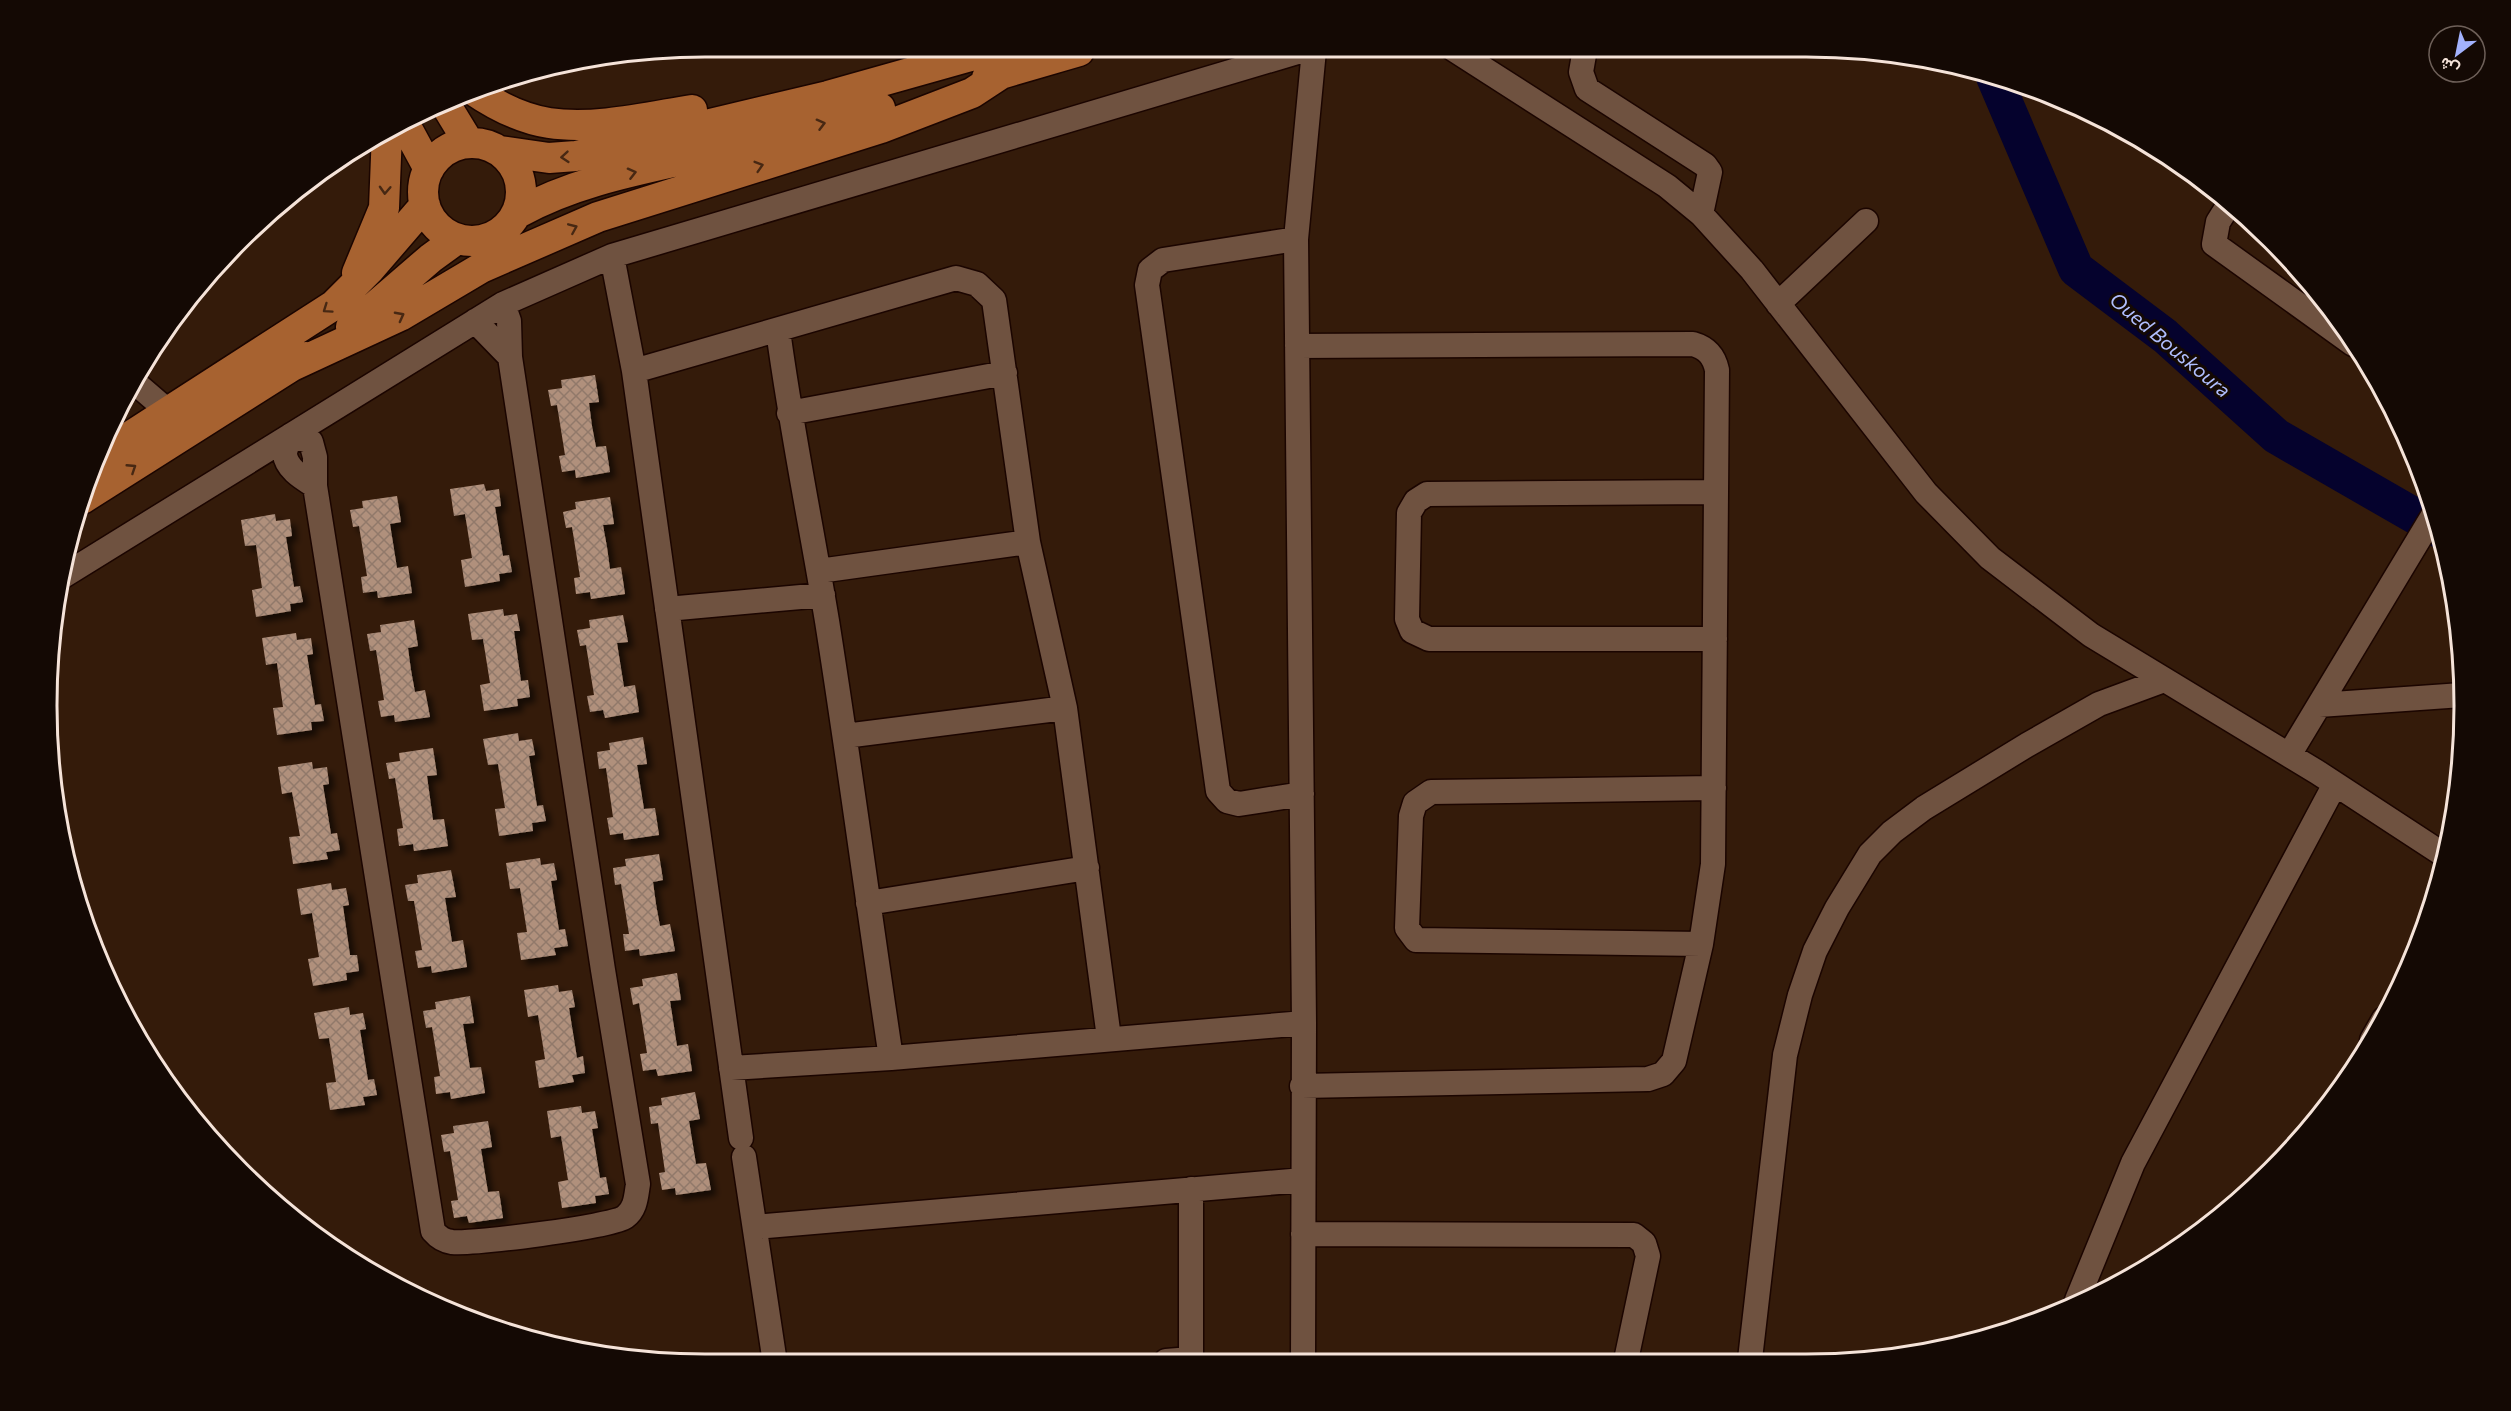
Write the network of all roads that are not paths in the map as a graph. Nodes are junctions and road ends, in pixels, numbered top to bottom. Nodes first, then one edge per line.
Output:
1 (1034, 57) edge
2 (1280, 57) edge
3 (1313, 57) edge
4 (1465, 57) edge
5 (1584, 57) edge
6 (996, 62) edge
7 (930, 67) junction
8 (483, 96) edge
9 (449, 110) edge
10 (408, 130) edge
11 (387, 141) edge
12 (469, 143) junction
13 (500, 151) junction
14 (429, 169) junction
15 (424, 205) junction
16 (2225, 211) edge
17 (518, 213) junction
18 (1701, 214) junction
19 (1866, 221) dead end
20 (457, 239) junction
21 (1296, 239) junction
22 (612, 256) junction
23 (352, 289) junction
24 (503, 304) junction
25 (1778, 304) junction
26 (474, 321) junction
27 (778, 330) junction
28 (2334, 331) edge
29 (1297, 346) junction
30 (510, 357) junction
31 (290, 367) junction
32 (634, 371) junction
33 (1005, 373) junction
34 (141, 388) edge
35 (169, 412) junction
36 (789, 413) junction
37 (291, 435) junction
38 (109, 450) edge
39 (93, 492) edge
40 (1716, 492) junction
41 (2428, 524) edge
42 (1028, 542) junction
43 (71, 571) edge
44 (819, 571) junction
45 (823, 595) junction
46 (667, 609) junction
47 (1715, 639) junction
48 (2164, 680) junction
49 (2454, 696) edge
50 (2319, 705) junction
51 (1065, 708) junction
52 (845, 736) junction
53 (2289, 755) junction
54 (2335, 783) junction
55 (1714, 788) junction
56 (1302, 794) junction
57 (2437, 851) edge
58 (1087, 868) junction
59 (868, 903) junction
60 (1701, 944) junction
61 (1304, 1023) junction
62 (1108, 1038) junction
63 (891, 1058) junction
64 (731, 1068) junction
65 (1302, 1086) junction
66 (1303, 1180) junction
67 (1191, 1189) junction
68 (755, 1227) junction
69 (1303, 1234) junction
70 (2080, 1293) edge
71 (774, 1354) edge
72 (1191, 1354) edge
73 (1303, 1354) edge
74 (1627, 1354) edge
75 (1751, 1354) edge

1 - 6 main road
2 - 22 street
3 - 21 street
4 - 18 street
5 - 18 street
6 - 7 main road
17 -> 6 main road
31 -> 6 main road
7 - 8 main road
7 -> 13 main road
9 - 12 main road
10 - 14 main road
11 -> 23 main road
12 - 13 main road
12 - 14 main road
13 - 17 main road
14 - 15 main road
15 - 20 main road
15 - 23 main road
16 - 28 street
17 - 20 main road
18 - 25 street
19 - 25 street
20 - 31 main road
21 - 29 street
21 - 56 street
22 - 24 street
22 - 32 street
23 -> 35 main road
24 - 26 street
24 - 30 street
25 - 48 street
26 - 30 street
26 - 37 street
27 - 32 street
27 - 33 street
27 - 36 street
29 - 40 street
29 - 56 street
30 - 37 street
39 -> 31 main road
32 - 46 street
33 - 36 street
33 - 42 street
34 - 35 street
35 - 38 main road
36 - 44 street
37 - 43 street
40 - 47 street
40 - 47 street
41 - 50 street
42 - 44 street
42 - 51 street
44 - 45 street
45 - 46 street
45 - 52 street
46 - 64 street
47 - 55 street
48 - 53 street
48 - 75 street
49 - 50 street
50 - 53 street
51 - 52 street
51 - 58 street
52 - 59 street
53 - 54 street
54 - 57 street
54 - 70 street
55 - 60 street
55 - 60 street
56 - 61 street
58 - 59 street
58 - 62 street
59 - 63 street
60 - 65 street
61 - 62 street
61 - 65 street
62 - 63 street
63 - 64 street
64 - 68 street
65 - 66 street
66 - 67 street
66 - 69 street
67 - 68 street
67 - 72 street
68 - 71 street
69 - 73 street
69 - 74 street

